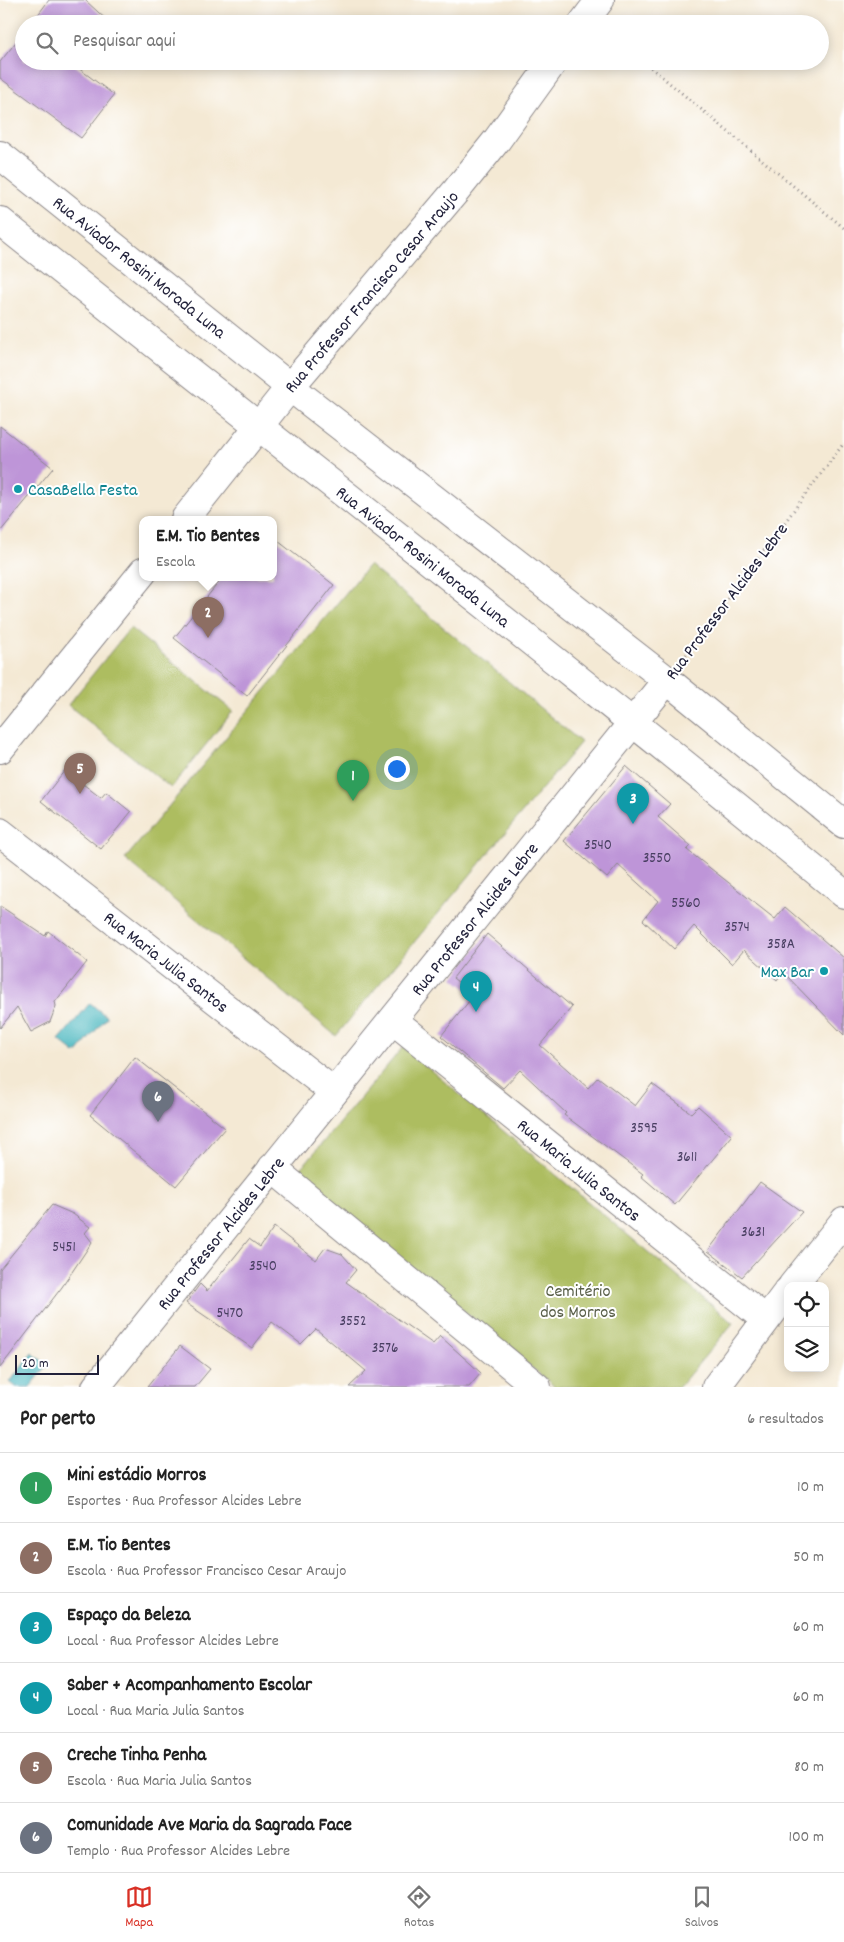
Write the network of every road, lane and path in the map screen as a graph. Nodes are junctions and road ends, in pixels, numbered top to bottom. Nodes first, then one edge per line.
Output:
1 (548, 70) edge
2 (654, 70) edge
3 (0, 155) edge
4 (0, 221) edge
5 (844, 228) edge
6 (290, 387) junction
7 (259, 428) junction
8 (844, 443) edge
9 (187, 516) edge
10 (139, 577) edge
11 (667, 680) junction
12 (634, 722) junction
13 (0, 750) edge
14 (844, 824) edge
15 (0, 832) edge
16 (844, 894) edge
17 (393, 1020) junction
18 (334, 1092) junction
19 (272, 1168) junction
20 (844, 1221) edge
21 (795, 1282) edge
22 (784, 1296) edge
23 (765, 1319) junction
24 (96, 1387) edge
25 (537, 1387) edge
26 (716, 1387) edge

1 - 6 street, Rua Professor Francisco Cesar Araujo
2 - 5 path
3 - 6 street, Rua Aviador Rosini Morada Luna
4 - 7 street, Rua Aviador Rosini Morada Luna
6 - 7 street, Rua Professor Francisco Cesar Araujo
6 - 11 street, Rua Aviador Rosini Morada Luna
7 - 9 street, Rua Professor Francisco Cesar Araujo
7 - 12 street, Rua Aviador Rosini Morada Luna
8 - 11 path, Rua Professor Alcides Lebre
10 - 13 street
11 - 12 street, Rua Professor Alcides Lebre
11 - 14 street, Rua Aviador Rosini Morada Luna
12 - 16 street, Rua Aviador Rosini Morada Luna
12 - 17 street, Rua Professor Alcides Lebre
15 - 18 street, Rua Maria Julia Santos
17 - 18 street, Rua Professor Alcides Lebre
17 - 23 street, Rua Maria Julia Santos
18 - 19 street, Rua Professor Alcides Lebre
19 - 24 street, Rua Professor Alcides Lebre
19 - 25 street
20 - 21 street
22 - 23 street
23 - 26 street

